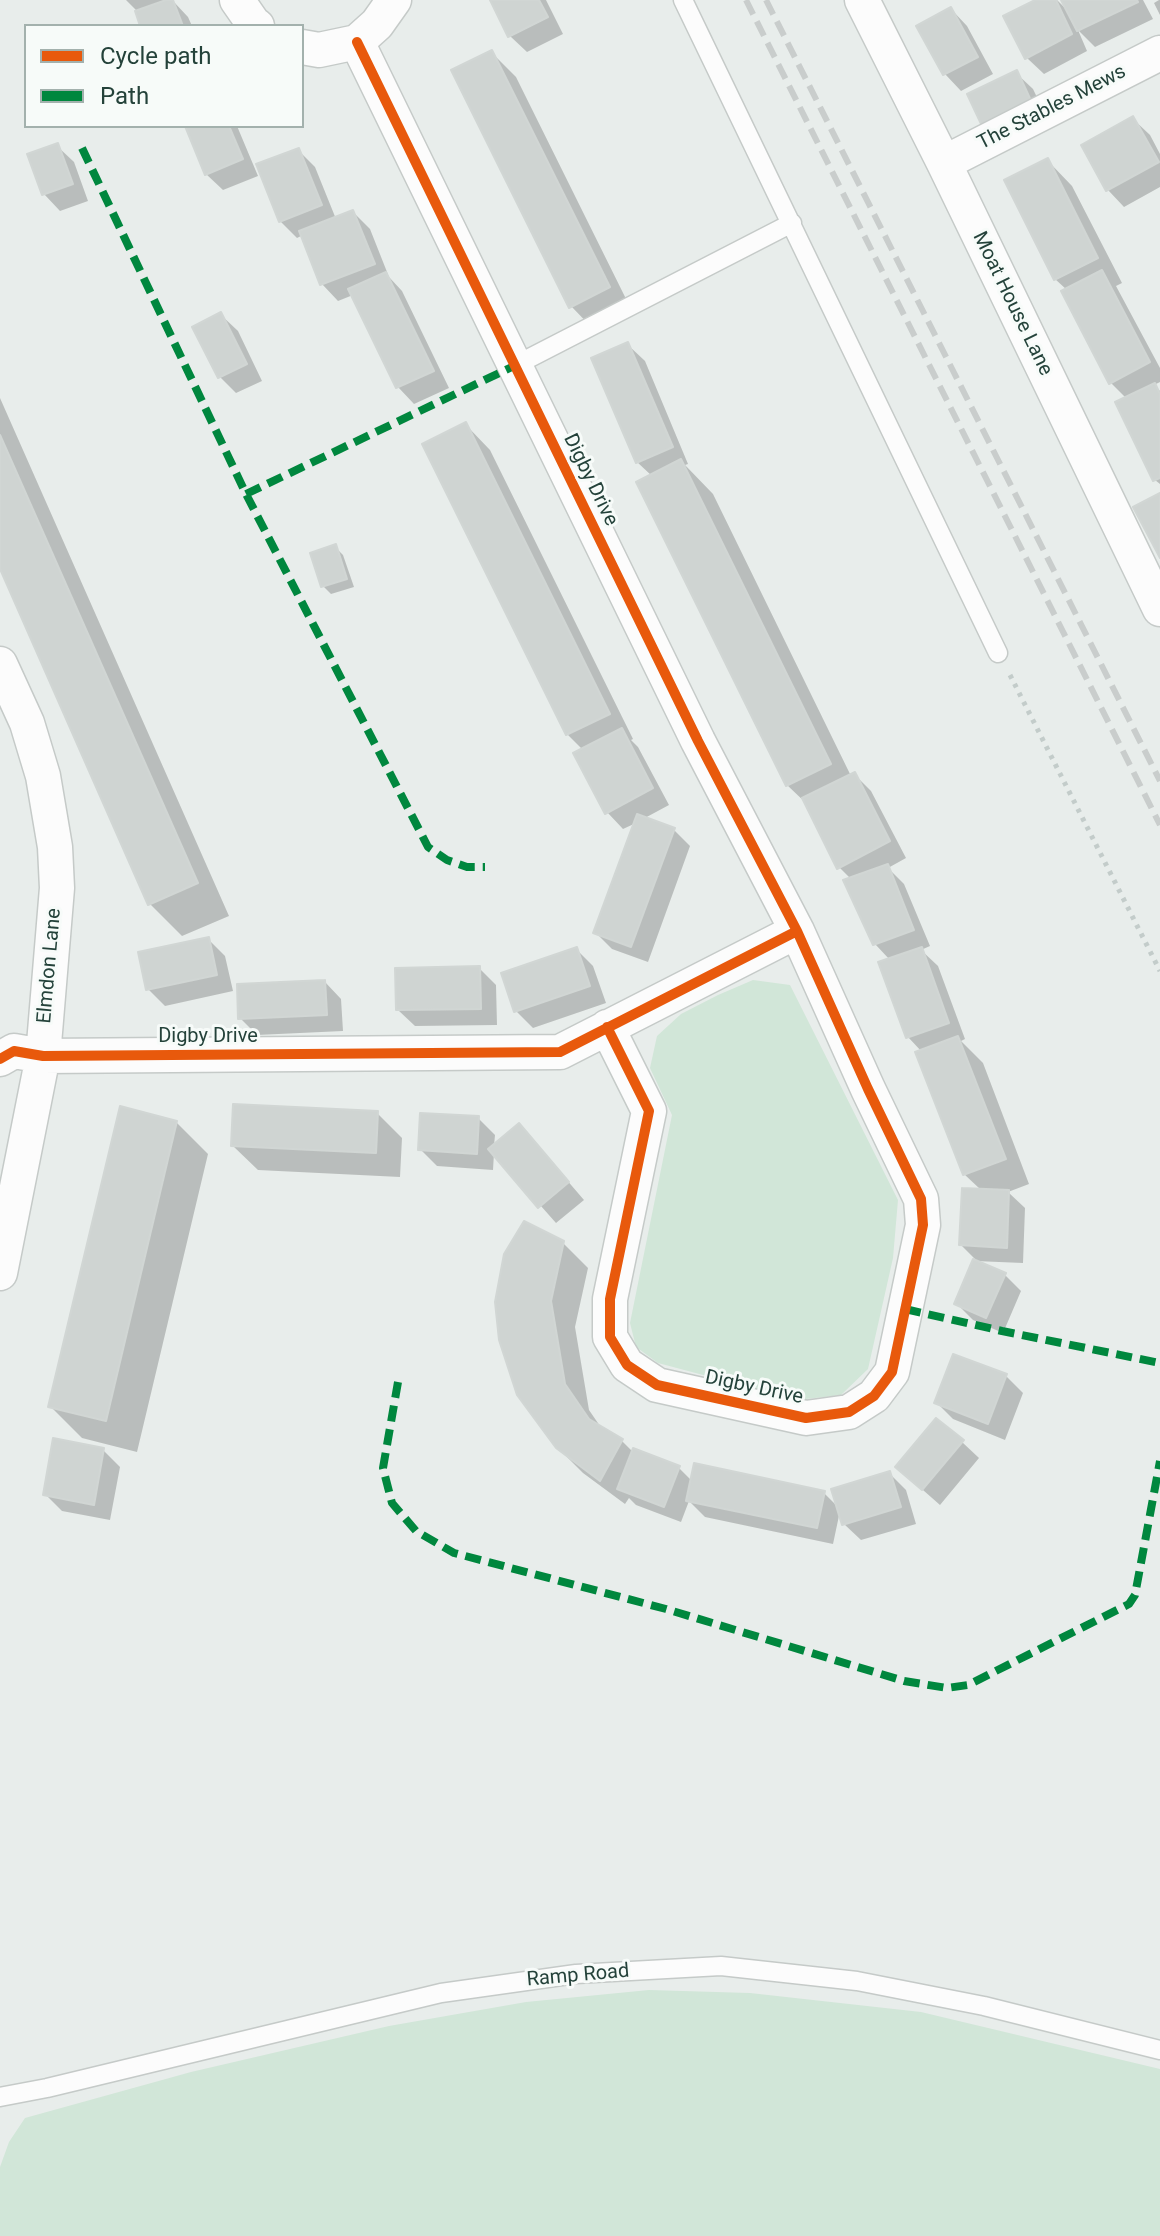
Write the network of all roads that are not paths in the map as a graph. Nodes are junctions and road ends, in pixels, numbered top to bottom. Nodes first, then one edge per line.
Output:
1 (237, 0) edge
2 (394, 0) edge
3 (683, 0) edge
4 (862, 0) edge
5 (254, 24) edge
6 (357, 42) junction
7 (304, 47) edge
8 (1160, 53) edge
9 (944, 163) junction
10 (792, 223) junction
11 (514, 366) junction
12 (1160, 609) edge
13 (998, 653) road end
14 (0, 664) edge
15 (797, 931) junction
16 (607, 1027) junction
17 (43, 1056) junction
18 (0, 1059) edge
19 (0, 1273) edge
20 (1160, 2050) edge
21 (0, 2097) edge

1 - 5 street
2 - 6 street
3 - 10 lane
4 - 9 street, Moat House Lane
6 - 7 street
6 - 11 street, Digby Drive
8 - 9 street, The Stables Mews
9 - 12 street, Moat House Lane
10 - 11 lane
10 - 13 lane
11 - 15 street, Digby Drive
14 - 17 street, Elmdon Lane
15 - 16 street, Digby Drive
15 - 16 street, Digby Drive
16 - 17 street, Digby Drive
17 - 18 street, Digby Drive
17 - 19 street, Elmdon Lane
20 - 21 lane, Ramp Road

